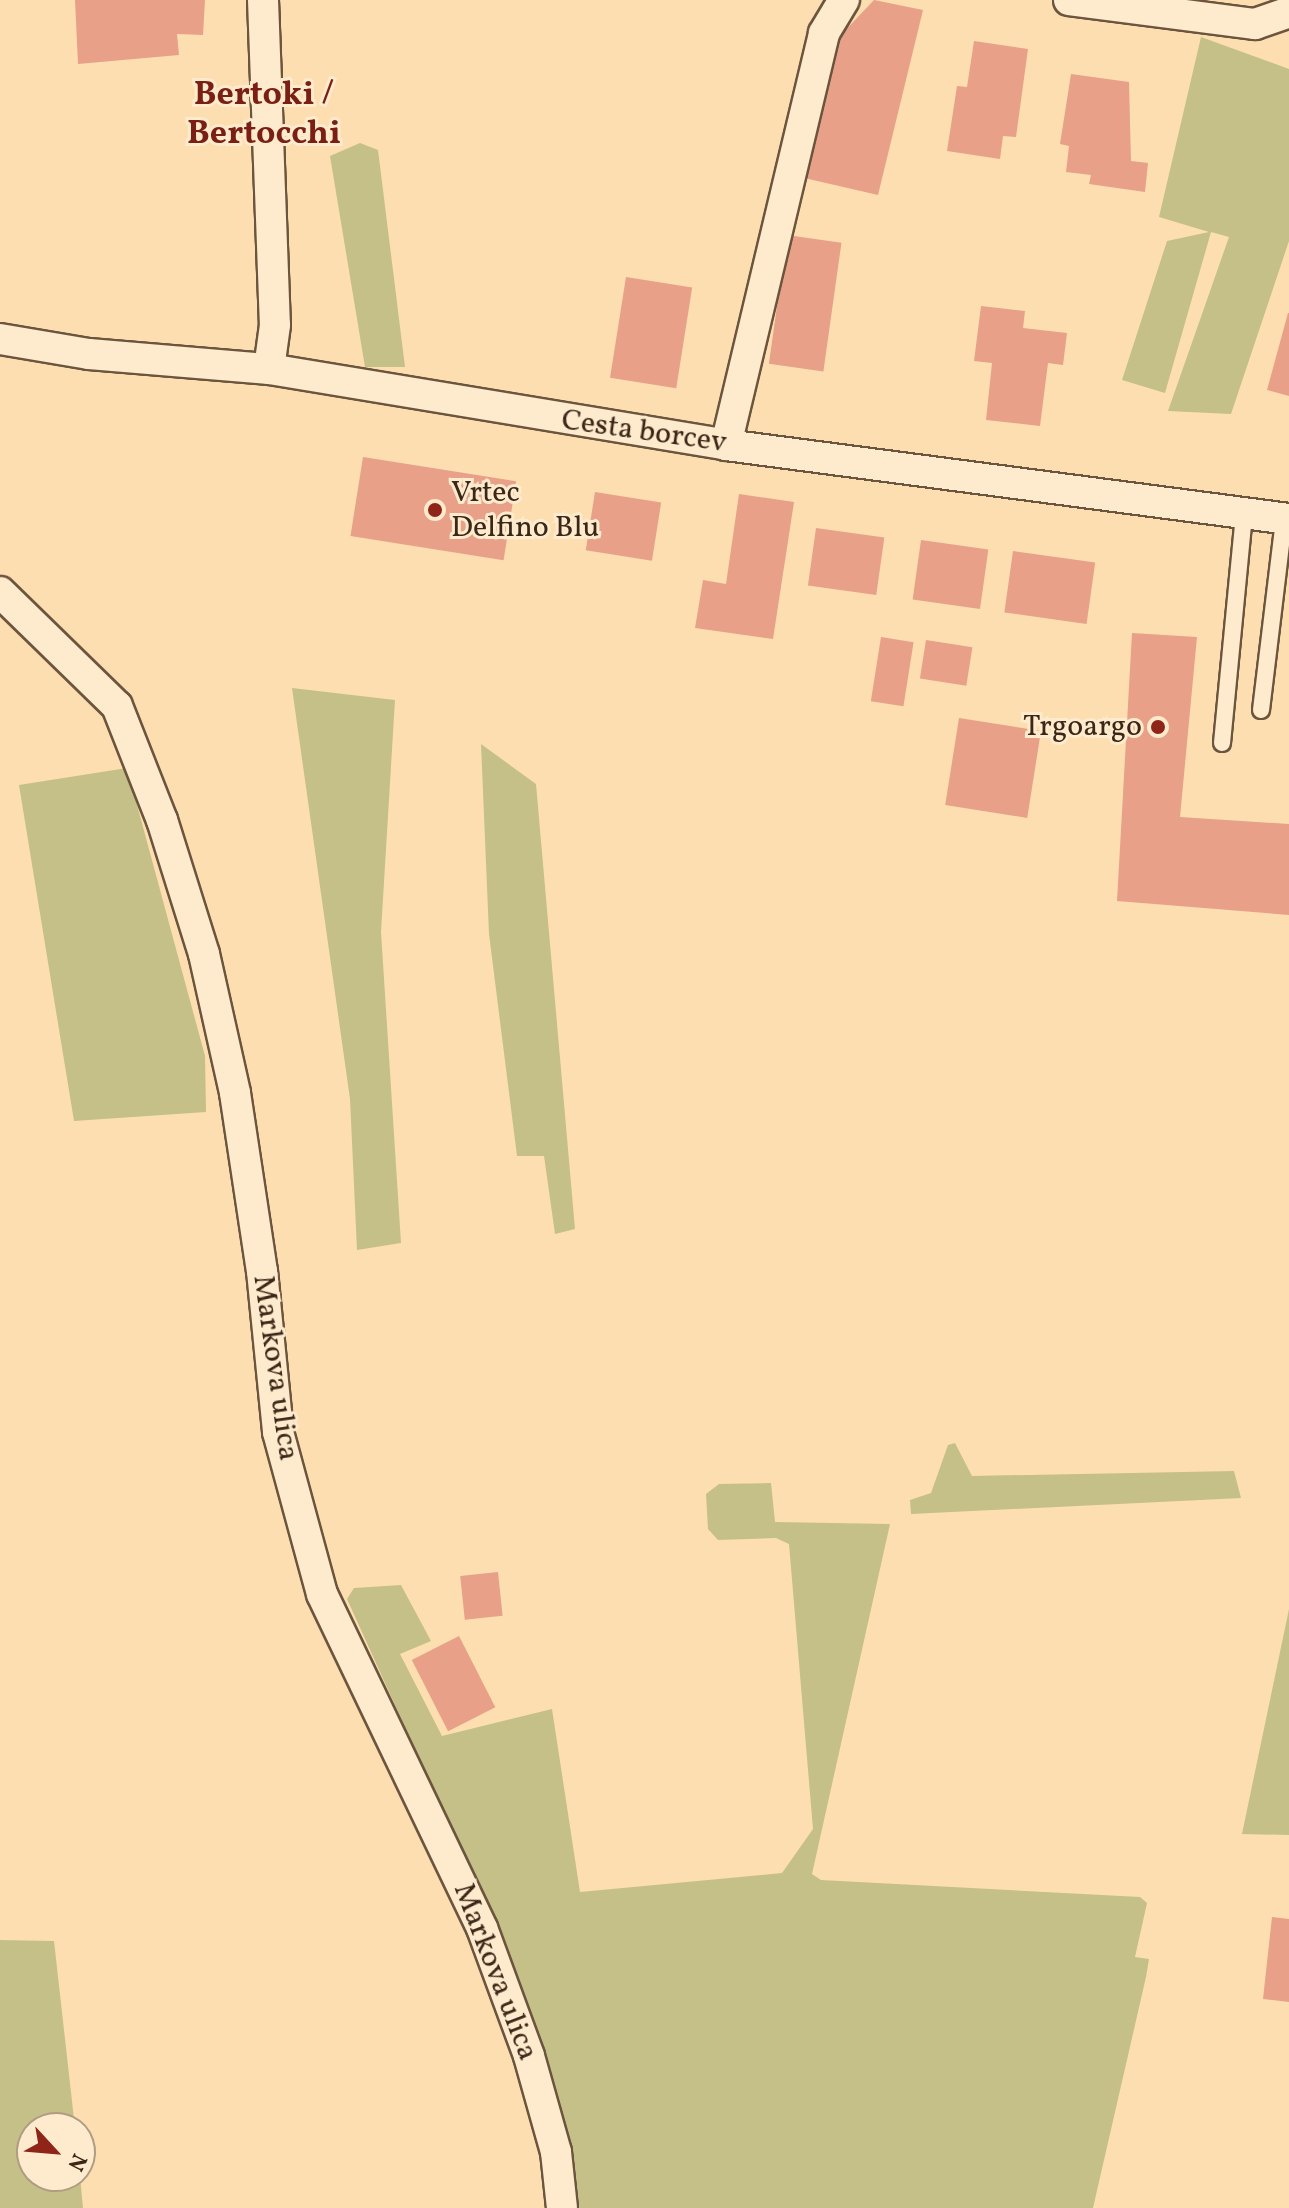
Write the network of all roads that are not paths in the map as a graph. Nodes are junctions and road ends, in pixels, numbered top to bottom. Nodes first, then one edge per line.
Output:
1 (263, 0) edge
2 (844, 0) edge
3 (1069, 0) edge
4 (1289, 12) edge
5 (0, 339) edge
6 (269, 369) junction
7 (726, 445) junction
8 (1244, 515) junction
9 (1286, 520) edge
10 (0, 592) edge
11 (1261, 710) dead end
12 (1222, 743) dead end
13 (562, 2208) edge

1 - 6 street
2 - 7 street
3 - 4 street
5 - 6 street, Cesta borcev
6 - 7 street, Cesta borcev
7 - 8 street, Cesta borcev
8 - 9 street, Cesta borcev
8 - 12 lane
9 - 11 lane
10 - 13 street, Markova ulica

